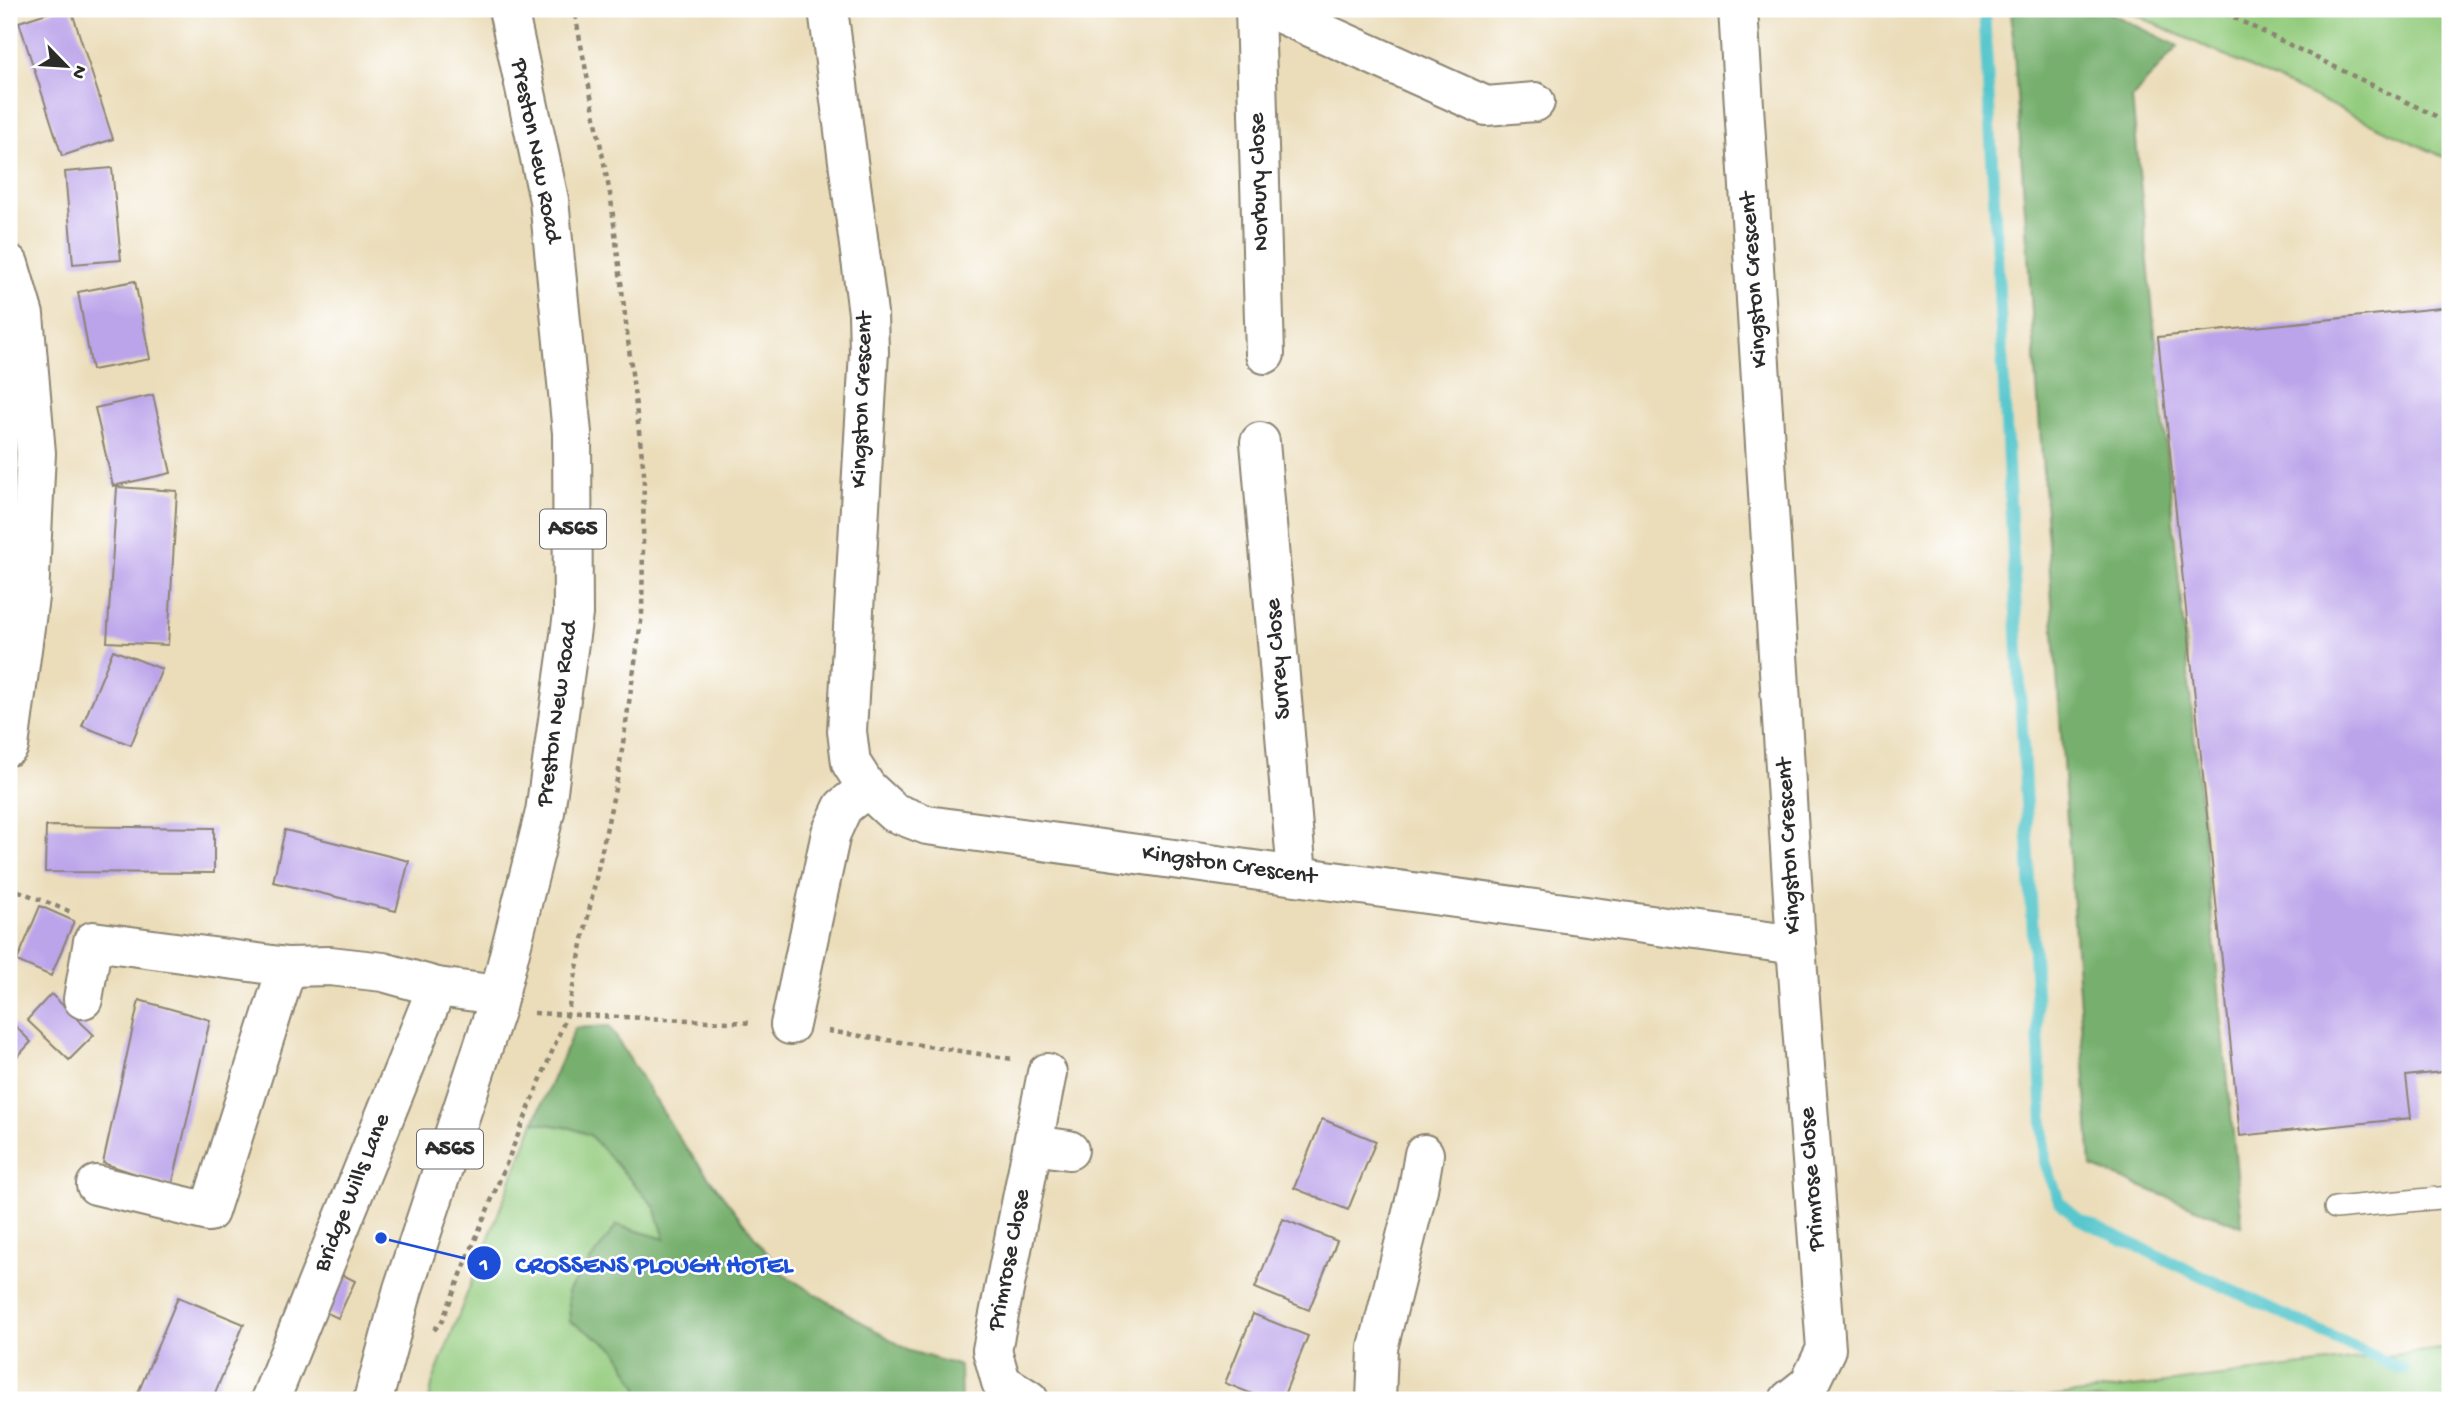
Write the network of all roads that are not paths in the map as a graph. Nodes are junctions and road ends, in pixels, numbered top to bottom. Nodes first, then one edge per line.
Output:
1 (508, 9) edge
2 (828, 9) edge
3 (1255, 9) edge
4 (1270, 9) edge
5 (1738, 9) edge
6 (1535, 102) dead end
7 (9, 264) edge
8 (1265, 355) dead end
9 (1260, 442) dead end
10 (14, 670) edge
11 (9, 746) edge
12 (867, 788) junction
13 (1297, 876) junction
14 (1796, 945) junction
15 (287, 967) junction
16 (437, 987) junction
17 (498, 996) junction
18 (83, 999) dead end
19 (790, 1025) dead end
20 (1047, 1073) dead end
21 (1431, 1180) dead end
22 (96, 1185) dead end
23 (2450, 1197) edge
24 (2336, 1208) dead end
25 (270, 1400) edge
26 (373, 1400) edge
27 (1029, 1400) edge
28 (1376, 1400) edge
29 (1789, 1400) edge

1 - 17 main road, Preston New Road / A565
2 - 12 main road, Kingston Crescent
3 - 8 main road, Norbury Close
4 - 6 main road
5 - 14 main road, Kingston Crescent
7 - 10 main road
9 - 13 main road, Surrey Close
10 - 11 main road
12 - 13 main road, Kingston Crescent
12 - 19 main road
13 - 14 main road, Kingston Crescent
14 - 29 main road, Primrose Close
15 - 16 main road
15 - 18 main road
15 - 22 main road
16 - 17 main road
16 - 25 main road, Bridge Wills Lane
17 - 26 main road, Preston New Road / A565
20 - 27 main road, Primrose Close
21 - 28 main road
23 - 24 lane

